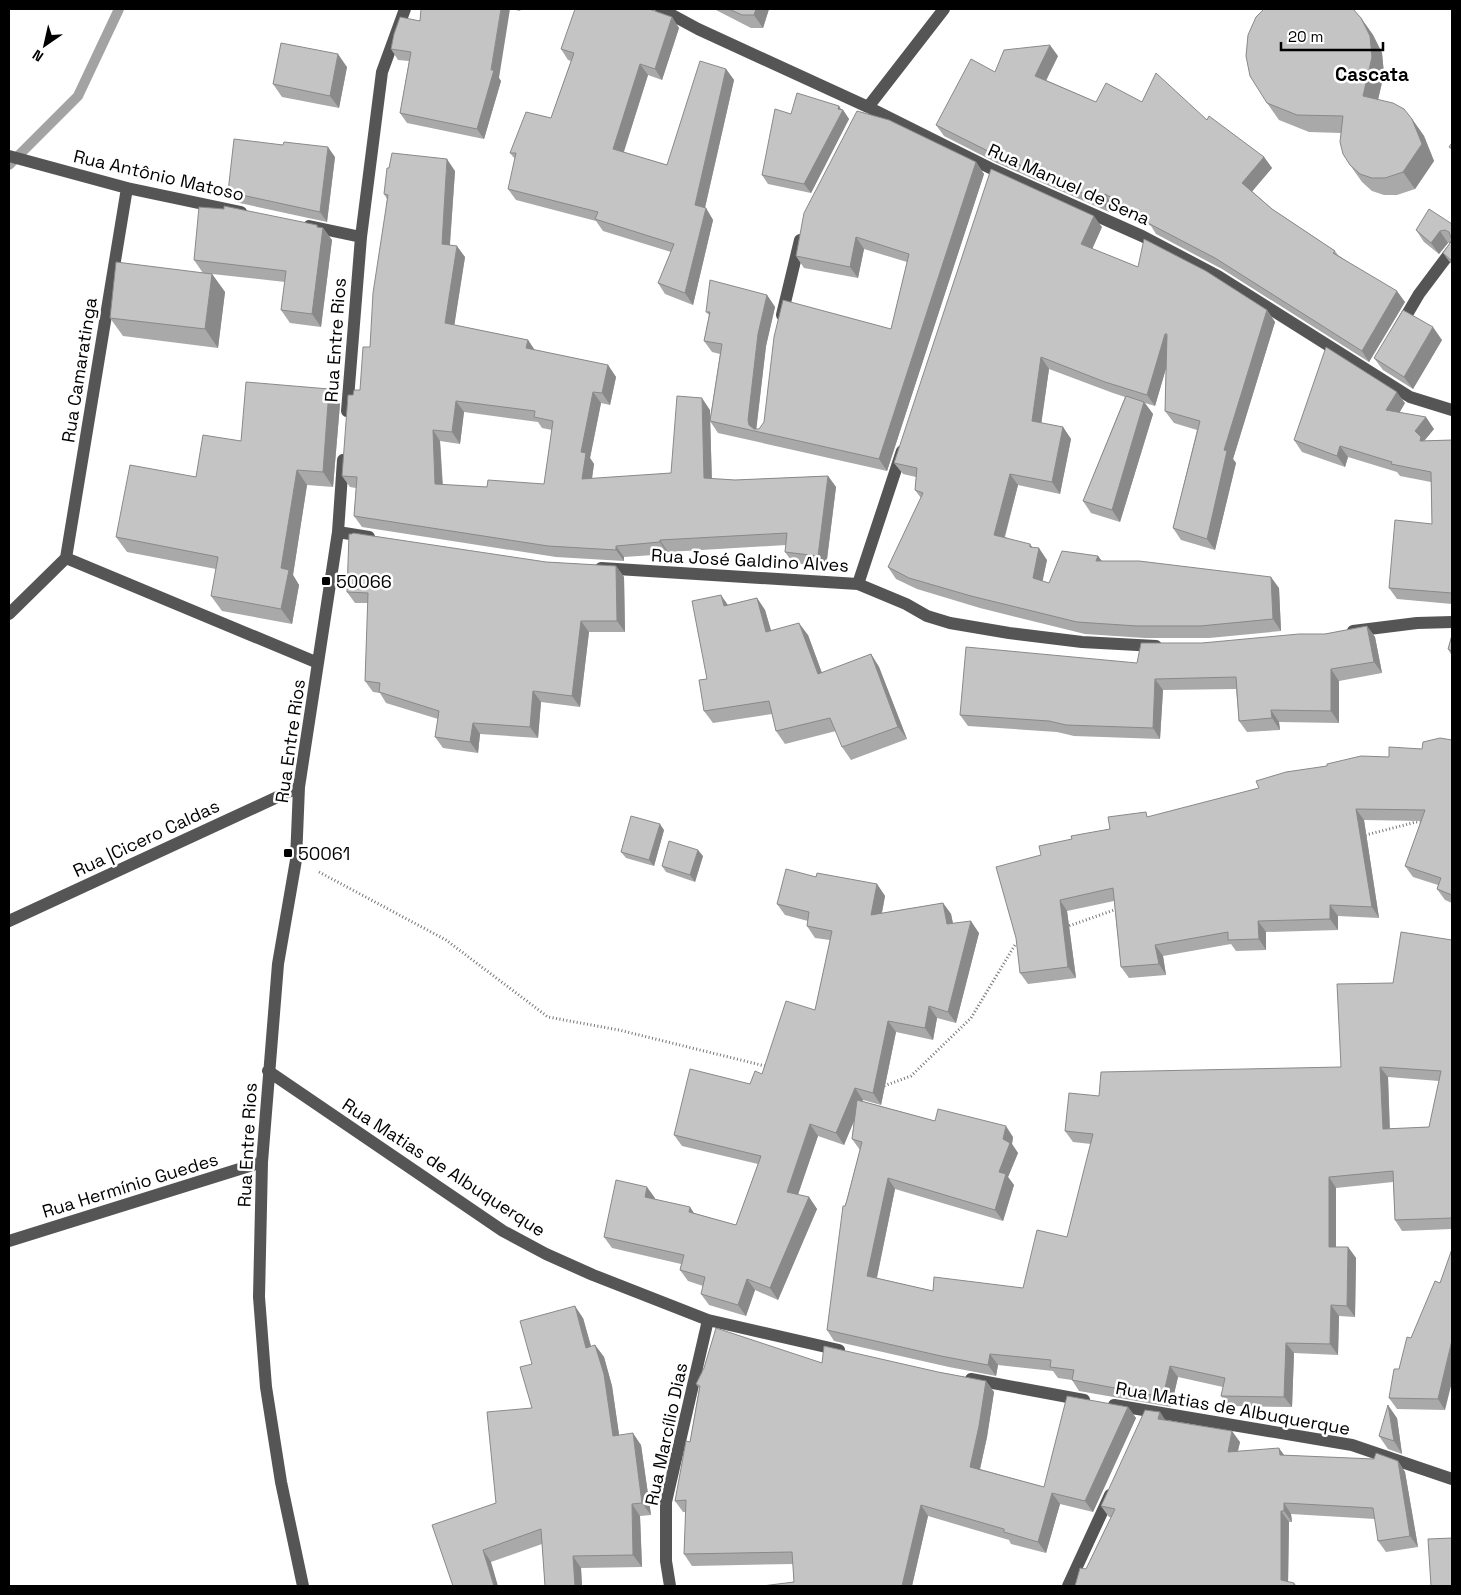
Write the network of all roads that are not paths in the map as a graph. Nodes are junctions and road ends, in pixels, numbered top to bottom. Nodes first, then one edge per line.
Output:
1 (405, 9) edge
2 (661, 9) edge
3 (944, 9) edge
4 (864, 108) junction
5 (9, 156) edge
6 (127, 188) junction
7 (254, 215) edge
8 (292, 223) edge
9 (804, 223) edge
10 (361, 237) junction
11 (1452, 250) edge
12 (779, 328) edge
13 (1391, 341) edge
14 (1452, 410) edge
15 (346, 424) edge
16 (344, 443) edge
17 (904, 443) edge
18 (338, 532) junction
19 (386, 540) edge
20 (66, 558) junction
21 (593, 568) edge
22 (858, 584) junction
23 (9, 614) edge
24 (1452, 622) edge
25 (1343, 632) edge
26 (1173, 646) edge
27 (318, 663) junction
28 (299, 787) junction
29 (9, 921) edge
30 (268, 1071) junction
31 (262, 1162) junction
32 (9, 1241) edge
33 (708, 1320) junction
34 (851, 1353) edge
35 (956, 1377) edge
36 (1452, 1479) edge
37 (1116, 1482) edge
38 (303, 1586) edge
39 (670, 1586) edge
40 (1068, 1586) edge

1 - 10 street, Rua Entre Rios
2 - 4 street, Rua Manuel de Sena
3 - 4 street
4 - 14 street, Rua Manuel de Sena
5 - 6 street, Rua Antônio Matoso
6 - 7 street, Rua Antônio Matoso
6 - 20 street, Rua Camaratinga
8 - 10 street
9 - 12 street
10 - 15 street, Rua Entre Rios
11 - 13 street
16 - 18 street, Rua Entre Rios
17 - 22 street
18 - 19 street
18 - 27 street, Rua Entre Rios
20 - 23 street
20 - 27 street
21 - 22 street, Rua José Galdino Alves
22 - 26 street, Rua José Galdino Alves
24 - 25 street
27 - 28 street, Rua Entre Rios
28 - 29 street, Rua |Cicero Caldas
28 - 30 street, Rua Entre Rios
30 - 31 street, Rua Entre Rios
30 - 33 street, Rua Matias de Albuquerque
31 - 32 street, Rua Hermínio Guedes
31 - 38 street, Rua Entre Rios
33 - 34 street, Rua Matias de Albuquerque
33 - 39 street, Rua Marcílio Dias
35 - 36 street, Rua Matias de Albuquerque
37 - 40 street

